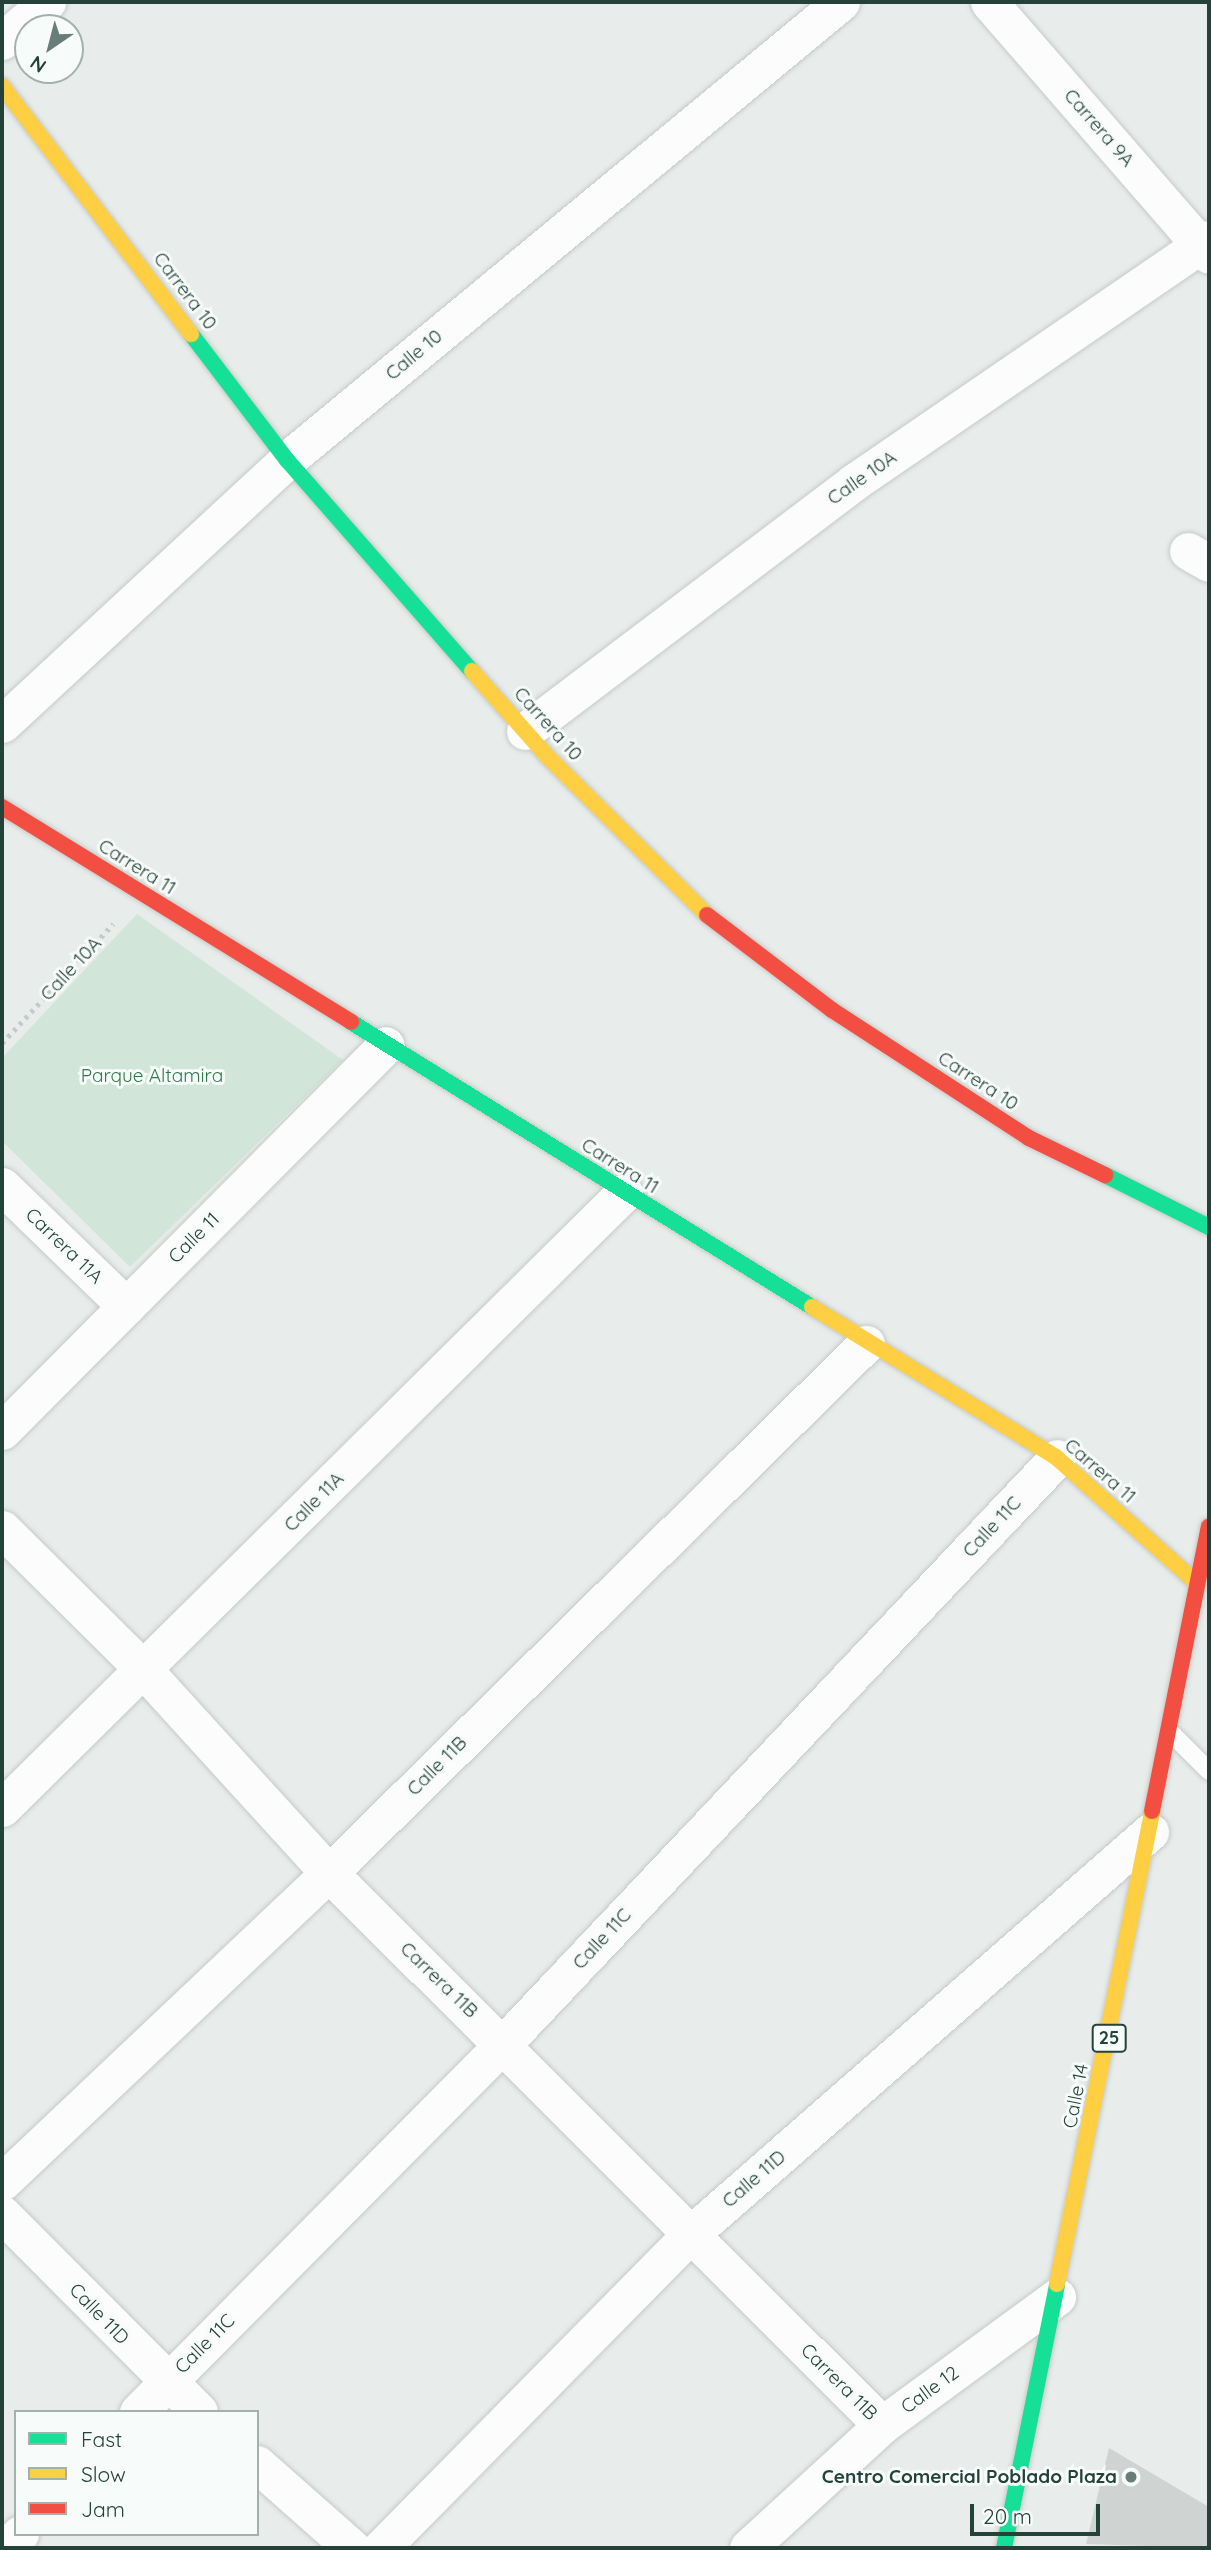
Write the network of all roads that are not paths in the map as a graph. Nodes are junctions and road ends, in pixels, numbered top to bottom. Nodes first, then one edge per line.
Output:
1 (47, 2) edge
2 (841, 2) edge
3 (989, 2) edge
4 (2, 41) edge
5 (2, 86) edge
6 (1206, 247) edge
7 (288, 460) junction
8 (2, 724) edge
9 (525, 731) junction
10 (2, 807) edge
11 (386, 1045) junction
12 (2, 1186) edge
13 (624, 1193) junction
14 (1209, 1227) edge
15 (126, 1306) junction
16 (866, 1344) junction
17 (2, 1431) edge
18 (1057, 1458) junction
19 (1209, 1527) edge
20 (2, 1529) edge
21 (1201, 1590) edge
22 (144, 1670) junction
23 (1170, 1732) junction
24 (1209, 1771) edge
25 (2, 1808) edge
26 (1150, 1832) junction
27 (329, 1873) junction
28 (505, 2043) junction
29 (2, 2182) edge
30 (2, 2214) edge
31 (692, 2233) junction
32 (1057, 2297) junction
33 (166, 2382) junction
34 (140, 2410) edge
35 (197, 2410) edge
36 (882, 2425) junction
37 (259, 2466) edge
38 (352, 2548) edge
39 (381, 2548) edge
40 (748, 2548) edge
41 (1004, 2548) edge

1 - 4 street
2 - 7 street, Calle 10
3 - 6 street, Carrera 9A
5 - 7 main road, Carrera 10
6 - 9 street, Calle 10A
7 - 8 street, Calle 10
7 - 9 main road, Carrera 10
9 - 14 main road, Carrera 10
10 - 11 main road, Carrera 11
11 - 13 main road, Carrera 11
11 - 15 street, Calle 11
12 - 15 street, Carrera 11A
13 - 16 main road, Carrera 11
13 - 22 street, Calle 11A
15 - 17 street, Calle 11
16 - 18 main road, Carrera 11
16 - 27 street, Calle 11B
18 - 21 main road, Carrera 11
18 - 28 street, Calle 11C
19 - 21 main road, Calle 14 / 25
20 - 22 street, Carrera 11B
21 - 23 main road, Calle 14 / 25
22 - 25 street, Calle 11A
22 - 27 street, Carrera 11B
23 - 24 lane
23 - 26 main road, Calle 14 / 25
26 - 31 street, Calle 11D
26 - 32 main road, Calle 14 / 25
27 - 28 street, Carrera 11B
27 - 29 street, Calle 11B
28 - 31 street, Carrera 11B
28 - 33 street, Calle 11C
30 - 33 street, Calle 11D
31 - 36 street, Carrera 11B
31 - 39 street, Calle 11D
32 - 36 street, Calle 12
32 - 41 main road, Calle 14 / 25
33 - 34 street, Calle 11C
33 - 35 street, Calle 11D
36 - 40 street, Calle 12
37 - 38 street

